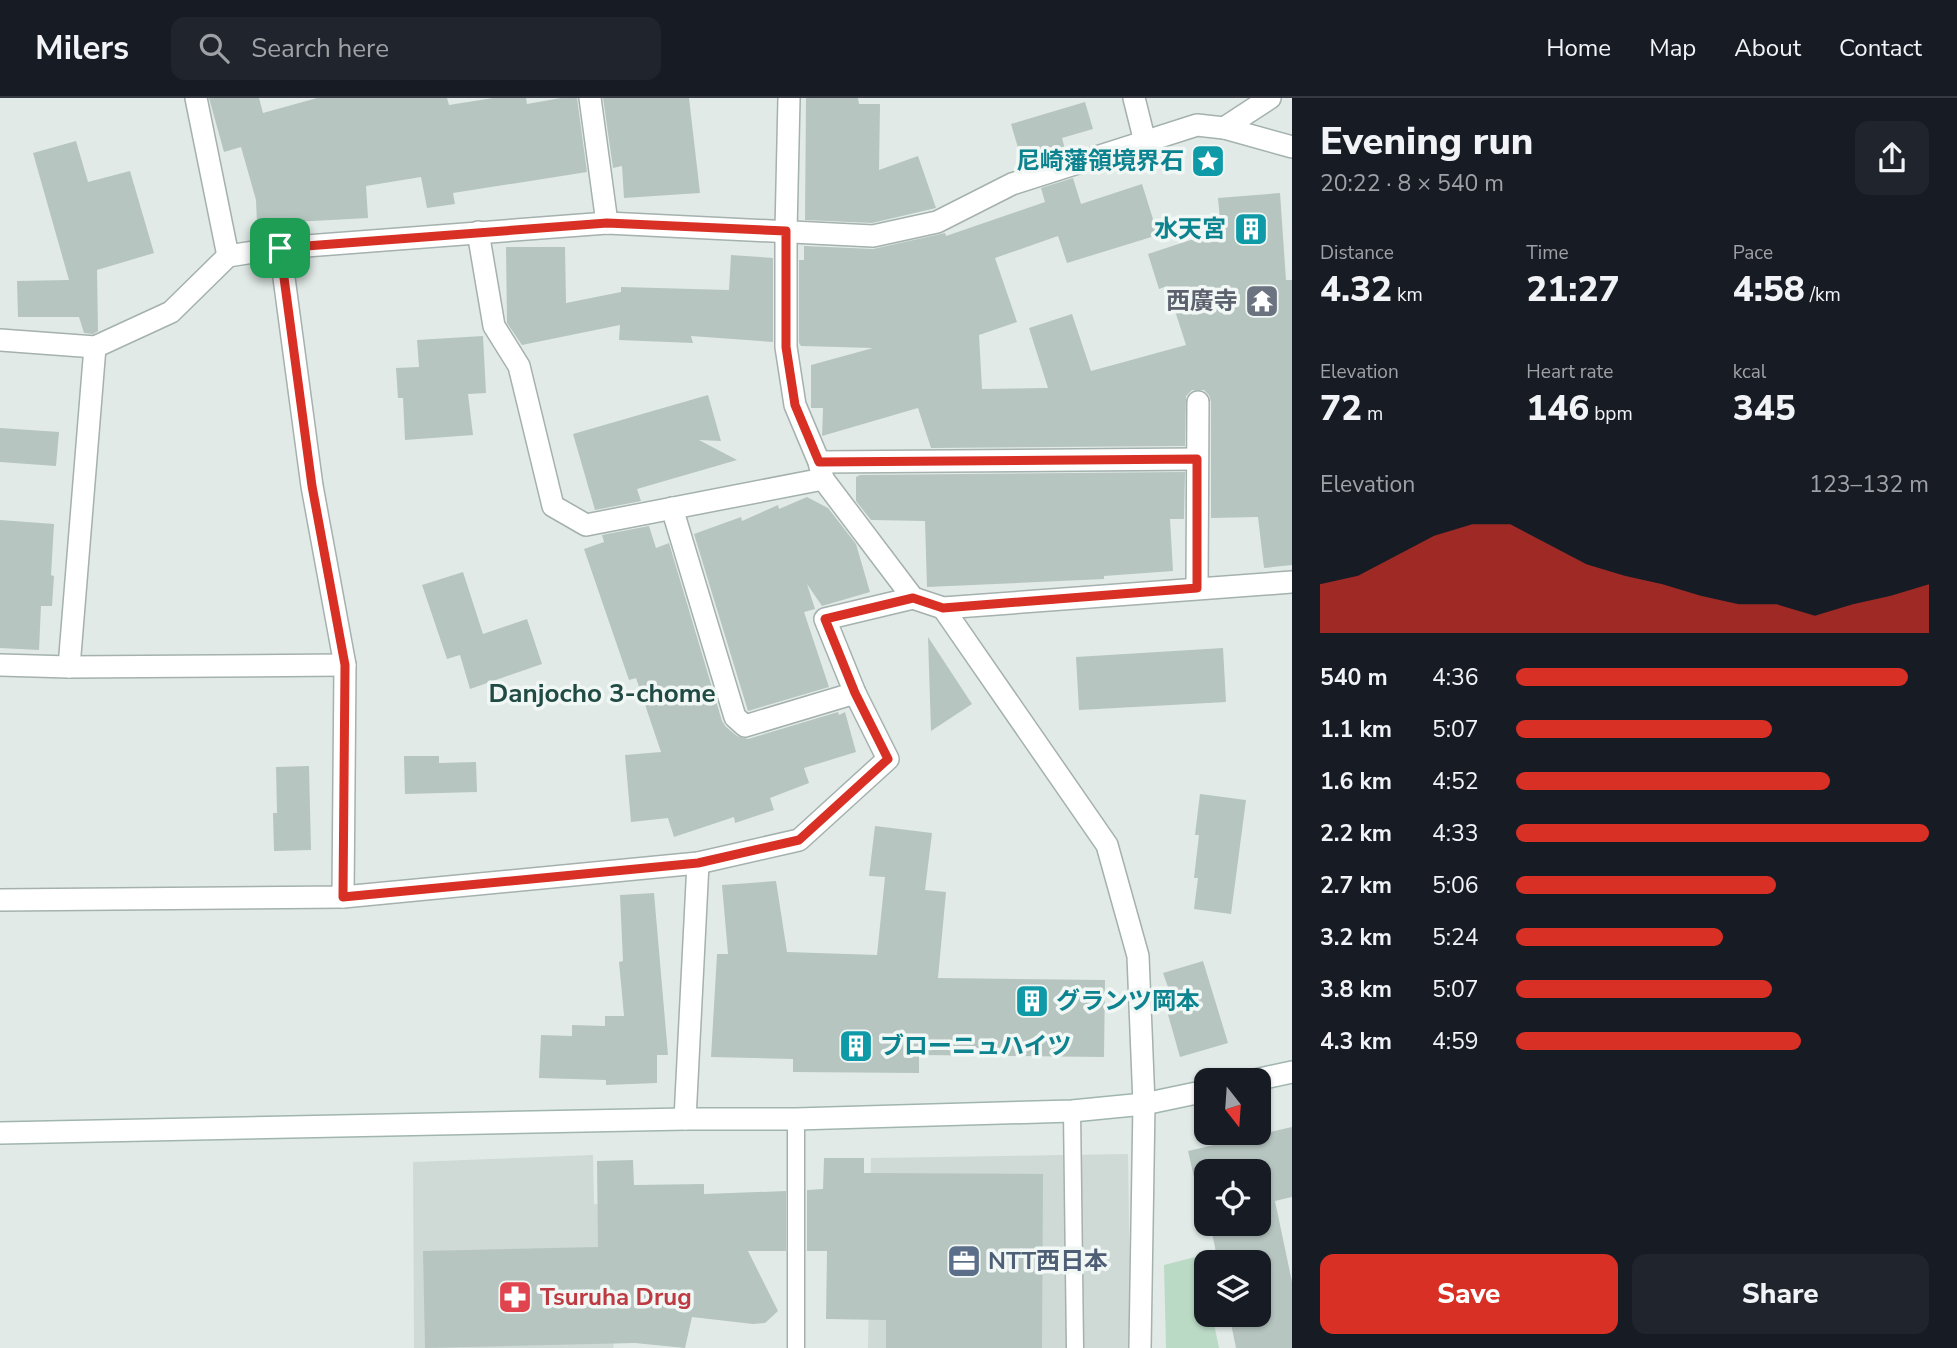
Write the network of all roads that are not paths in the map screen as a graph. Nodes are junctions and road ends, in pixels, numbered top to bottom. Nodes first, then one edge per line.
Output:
1 (196, 98) edge
2 (590, 98) edge
3 (789, 98) edge
4 (1133, 98) edge
5 (1270, 98) edge
6 (1224, 128) junction
7 (1145, 142) junction
8 (1292, 148) edge
9 (607, 223) junction
10 (786, 231) junction
11 (478, 232) junction
12 (280, 248) junction
13 (228, 256) junction
14 (0, 340) edge
15 (95, 347) junction
16 (1198, 402) dead end
17 (1197, 459) junction
18 (821, 470) junction
19 (672, 508) junction
20 (1292, 582) edge
21 (1197, 588) junction
22 (913, 598) junction
23 (943, 608) junction
24 (0, 665) edge
25 (345, 665) junction
26 (69, 667) junction
27 (855, 693) junction
28 (698, 863) junction
29 (343, 897) junction
30 (0, 900) edge
31 (1292, 1072) edge
32 (1271, 1077) edge
33 (1194, 1094) edge
34 (1144, 1104) junction
35 (1072, 1111) junction
36 (685, 1119) junction
37 (796, 1119) junction
38 (0, 1133) edge
39 (796, 1348) edge
40 (1075, 1348) edge
41 (1140, 1348) edge

1 - 13 street
2 - 9 street
3 - 10 street
4 - 7 street
5 - 6 street
6 - 7 street
6 - 8 street
7 - 10 street
9 - 10 street
9 - 11 street
10 - 18 street
11 - 12 street
11 - 19 street
12 - 13 street
12 - 25 street
13 - 15 street
14 - 15 street
15 - 26 street
16 - 17 street
17 - 18 street
17 - 21 street
18 - 19 street
18 - 22 street
19 - 27 street
20 - 21 street
21 - 23 street
22 - 23 street
22 - 27 street
23 - 34 street
24 - 26 street
25 - 26 street
25 - 29 street
27 - 28 street
28 - 29 street
28 - 36 street
29 - 30 street
31 - 32 street
33 - 34 street
34 - 35 street
34 - 41 street
35 - 37 street
35 - 40 lane
36 - 37 street
36 - 38 street
37 - 39 lane

